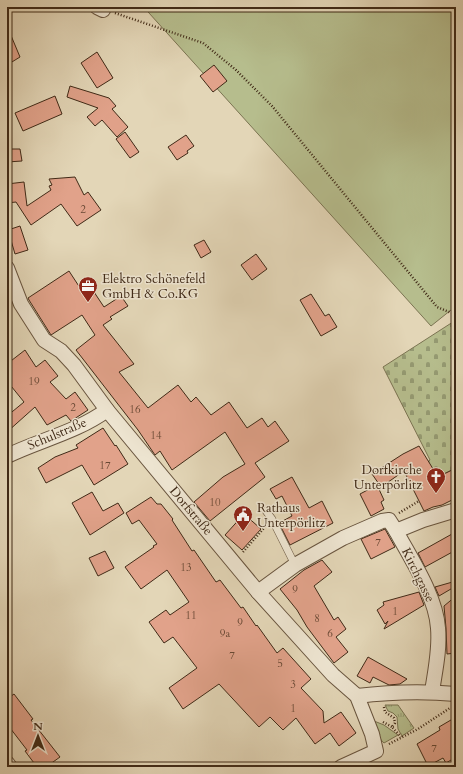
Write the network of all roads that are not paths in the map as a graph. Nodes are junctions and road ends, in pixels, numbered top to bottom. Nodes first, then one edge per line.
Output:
1 (7, 268) edge
2 (107, 410) junction
3 (7, 456) edge
4 (456, 510) edge
5 (266, 511) dead end
6 (392, 525) junction
7 (295, 565) junction
8 (258, 592) junction
9 (432, 692) junction
10 (456, 694) edge
11 (357, 696) junction
12 (7, 762) edge
13 (10, 767) edge
14 (341, 767) edge

1 - 2 street, Dorfstraße
2 - 3 street, Schulstraße
2 - 8 street, Dorfstraße
4 - 6 street, Kirchgasse
5 - 7 lane
6 - 7 street, Kirchgasse
6 - 9 street, Kirchgasse
7 - 8 street, Kirchgasse
8 - 11 street, Dorfstraße
9 - 10 street
9 - 11 street
11 - 14 street, Dorfstraße
12 - 13 street

